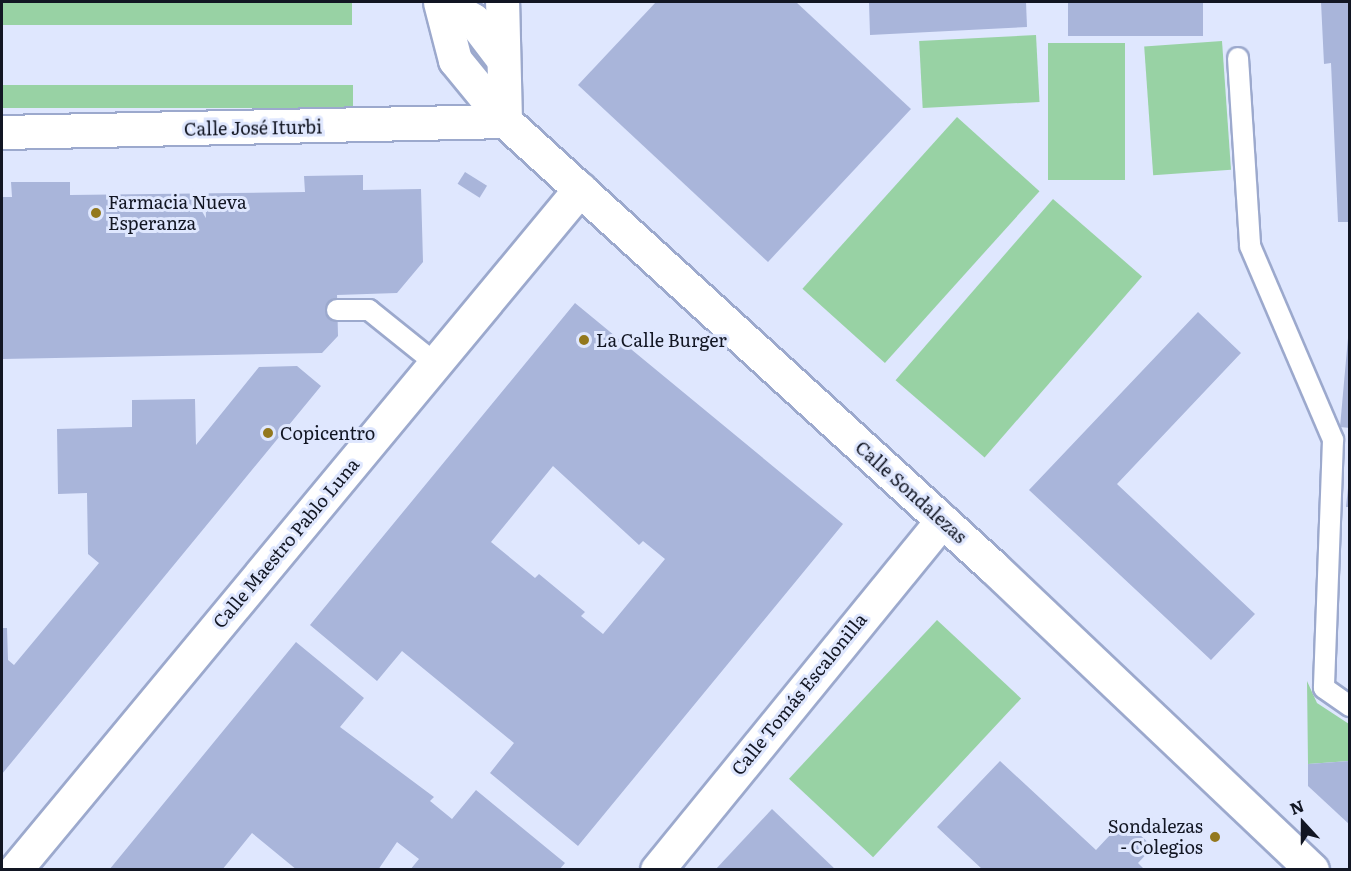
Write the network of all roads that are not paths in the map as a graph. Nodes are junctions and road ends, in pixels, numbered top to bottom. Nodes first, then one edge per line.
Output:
1 (441, 2) edge
2 (502, 2) edge
3 (502, 58) junction
4 (1238, 58) dead end
5 (505, 121) junction
6 (2, 132) edge
7 (580, 189) junction
8 (337, 310) dead end
9 (435, 363) junction
10 (942, 520) junction
11 (1350, 706) edge
12 (15, 870) edge
13 (657, 870) edge
14 (1312, 870) edge

1 - 3 street, Calle Sondalezas
1 - 5 street, Calle Sondalezas
2 - 3 street
3 - 5 street
4 - 11 lane
5 - 6 street, Calle José Iturbi
5 - 7 street, Calle Sondalezas
7 - 9 street, Calle Maestro Pablo Luna
7 - 10 street, Calle Sondalezas
8 - 9 lane
9 - 12 street, Calle Maestro Pablo Luna
10 - 13 street, Calle Tomás Escalonilla
10 - 14 street, Calle Sondalezas

